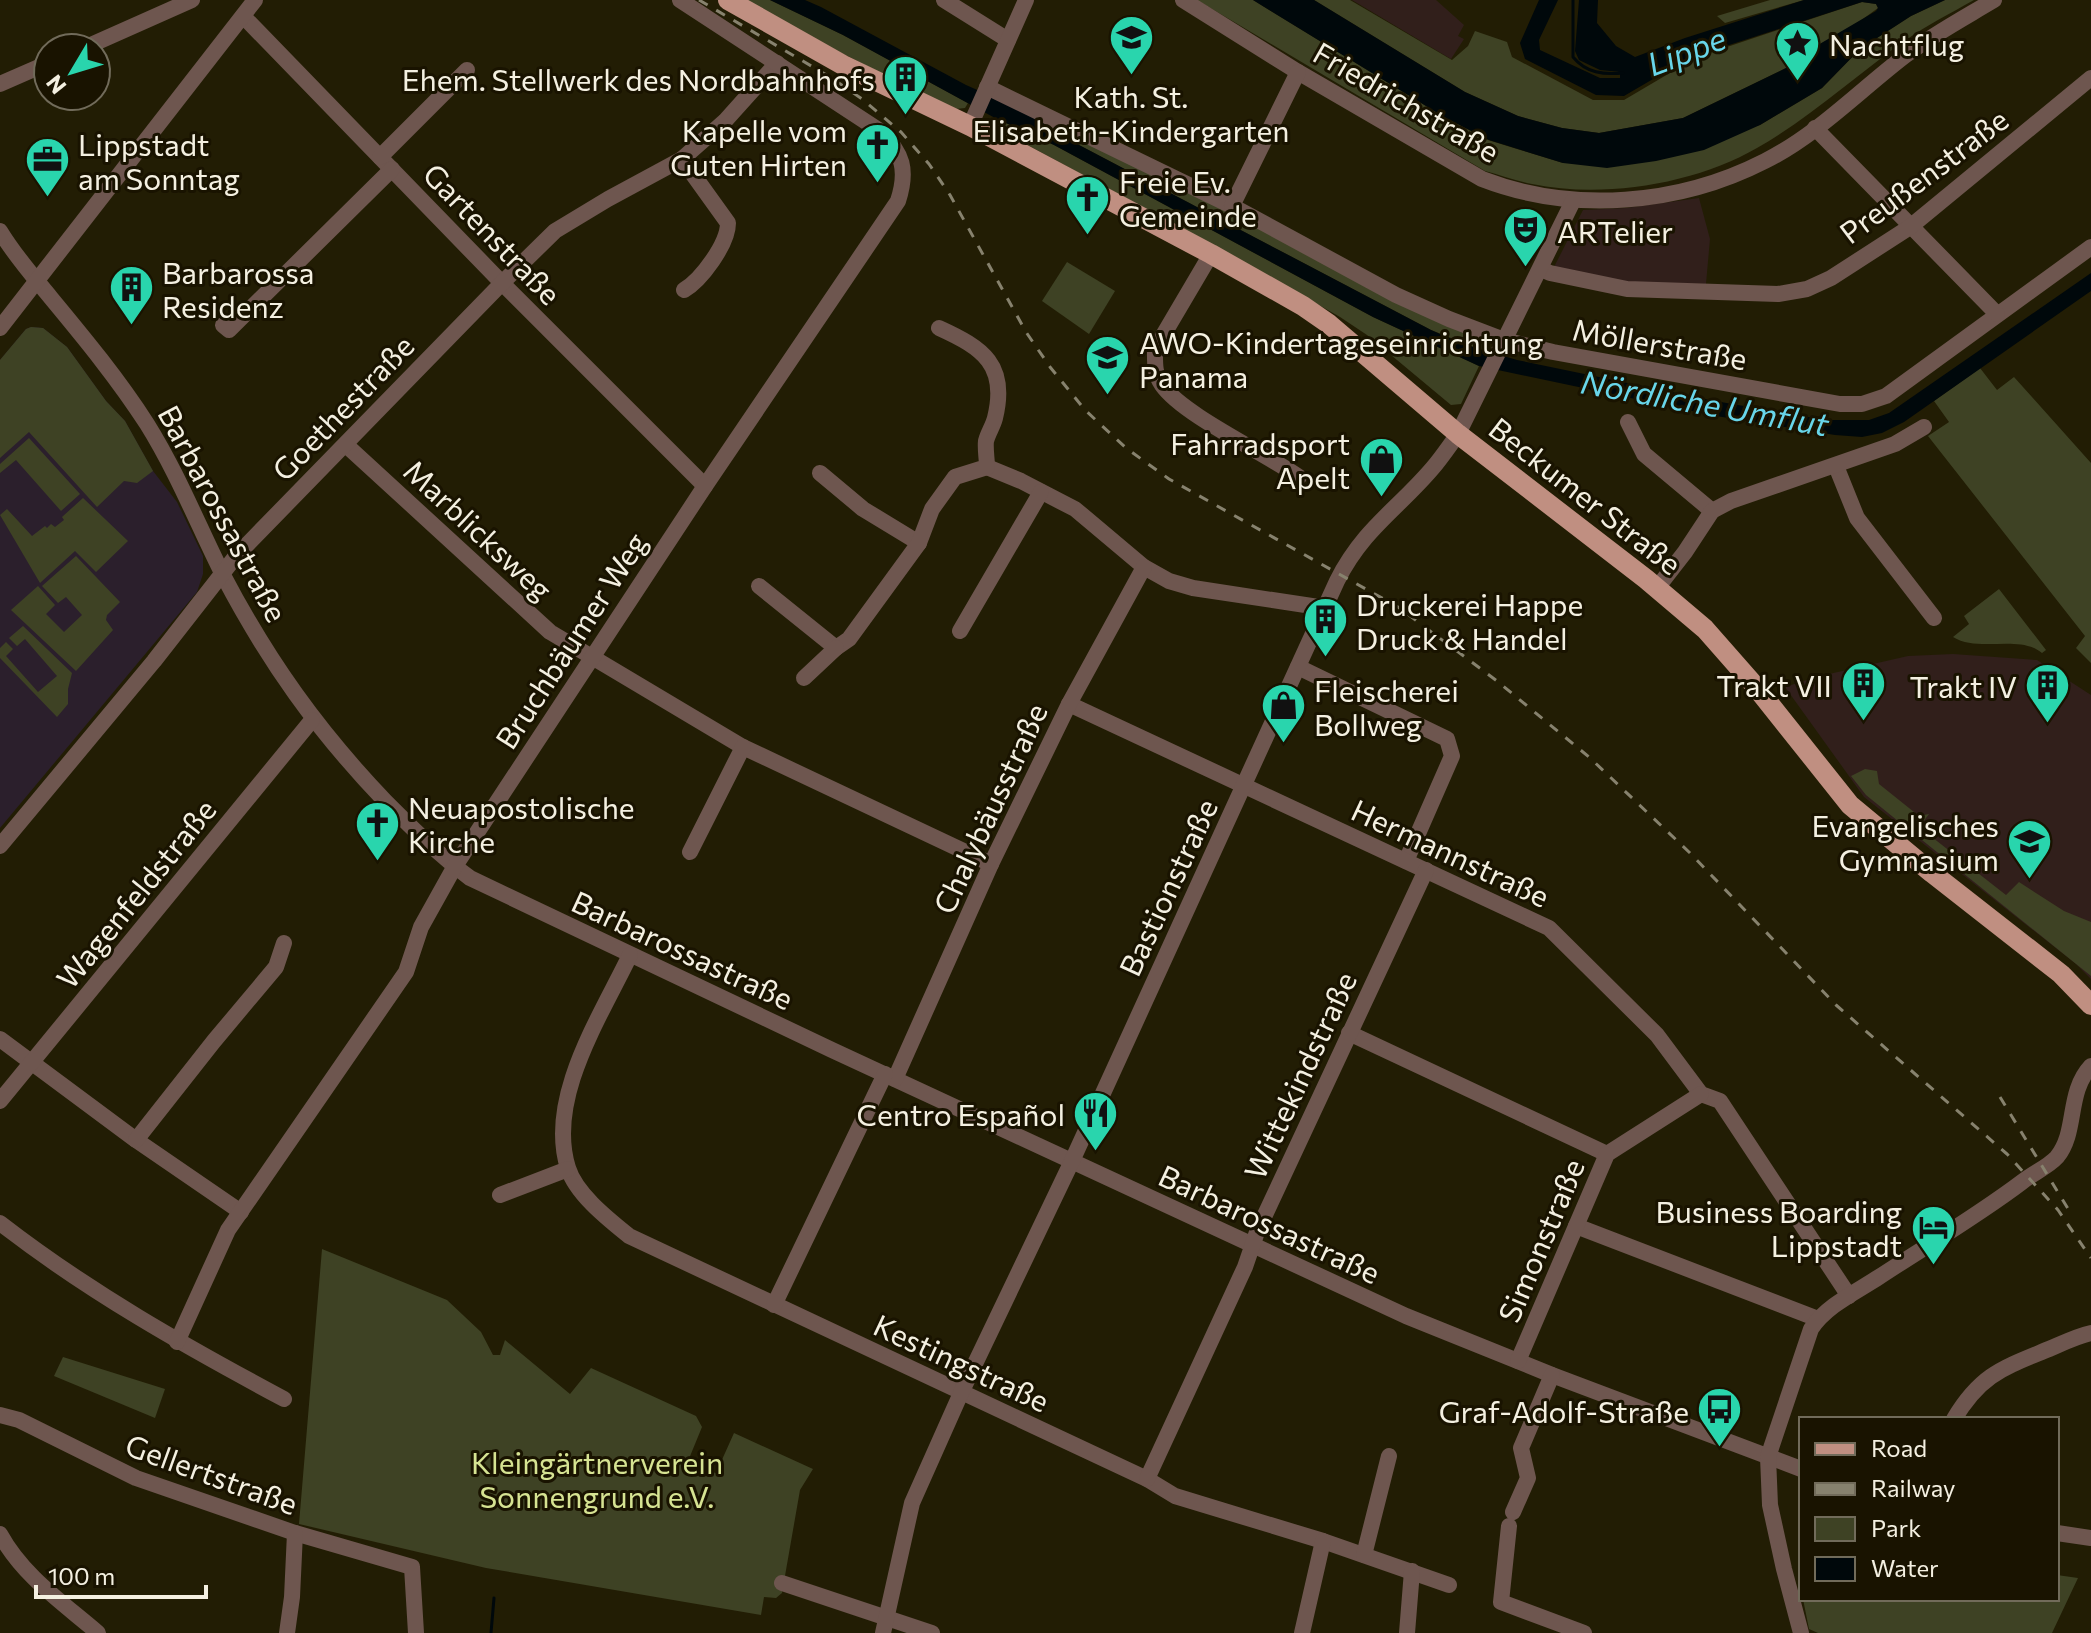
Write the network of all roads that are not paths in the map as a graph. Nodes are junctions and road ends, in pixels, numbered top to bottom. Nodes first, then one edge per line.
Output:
1 (192, 0) edge
2 (680, 0) edge
3 (728, 0) edge
4 (944, 0) edge
5 (1026, 0) edge
6 (1183, 0) edge
7 (1994, 0) edge
8 (249, 5) edge
9 (112, 36) edge
10 (1008, 40) junction
11 (777, 63) junction
12 (32, 70) edge
13 (467, 70) dead end
14 (1298, 72) junction
15 (2091, 78) edge
16 (0, 84) edge
17 (986, 89) junction
18 (973, 118) junction
19 (1815, 128) junction
20 (682, 159) junction
21 (386, 163) junction
22 (1573, 201) junction
23 (1232, 206) junction
24 (1910, 227) junction
25 (0, 231) edge
26 (2091, 247) edge
27 (1211, 254) junction
28 (1541, 269) junction
29 (37, 281) junction
30 (502, 283) junction
31 (684, 290) dead end
32 (1997, 314) junction
33 (223, 325) dead end
34 (0, 328) edge
35 (939, 328) dead end
36 (1502, 344) junction
37 (1628, 422) dead end
38 (1924, 427) dead end
39 (1458, 434) junction
40 (346, 445) junction
41 (1836, 466) junction
42 (987, 467) junction
43 (820, 473) dead end
44 (1299, 477) dead end
45 (705, 486) junction
46 (1041, 492) junction
47 (1712, 511) junction
48 (919, 543) junction
49 (1144, 567) junction
50 (223, 573) junction
51 (759, 586) dead end
52 (1657, 588) junction
53 (1325, 608) junction
54 (1934, 618) dead end
55 (960, 631) dead end
56 (836, 648) junction
57 (592, 658) junction
58 (1298, 667) junction
59 (804, 678) dead end
60 (1069, 704) junction
61 (312, 720) junction
62 (743, 747) junction
63 (1244, 786) junction
64 (0, 846) edge
65 (690, 852) dead end
66 (1406, 861) junction
67 (991, 864) junction
68 (455, 866) junction
69 (1426, 870) junction
70 (284, 943) dead end
71 (630, 955) junction
72 (2091, 1005) edge
73 (1349, 1033) junction
74 (0, 1039) edge
75 (31, 1064) junction
76 (2091, 1066) edge
77 (890, 1077) junction
78 (1701, 1094) junction
79 (0, 1101) edge
80 (136, 1140) junction
81 (1607, 1154) junction
82 (1072, 1161) junction
83 (568, 1169) junction
84 (500, 1195) dead end
85 (241, 1212) junction
86 (0, 1223) edge
87 (1576, 1226) junction
88 (1252, 1246) junction
89 (1849, 1296) junction
90 (774, 1305) junction
91 (1818, 1319) junction
92 (2091, 1333) edge
93 (177, 1342) junction
94 (1518, 1361) junction
95 (1552, 1375) junction
96 (961, 1393) junction
97 (284, 1399) dead end
98 (0, 1415) edge
99 (1955, 1417) edge
100 (1389, 1456) dead end
101 (1768, 1457) junction
102 (1799, 1468) edge
103 (1147, 1479) junction
104 (295, 1533) junction
105 (2059, 1533) edge
106 (0, 1534) edge
107 (2091, 1538) edge
108 (1323, 1541) junction
109 (1364, 1555) junction
110 (1412, 1571) junction
111 (782, 1583) dead end
112 (1449, 1585) dead end
113 (885, 1626) edge
114 (98, 1633) edge
115 (287, 1633) edge
116 (416, 1633) edge
117 (932, 1633) edge
118 (1302, 1633) edge
119 (1407, 1633) edge
120 (1584, 1633) edge
121 (1801, 1633) edge

1 - 9 street
2 - 11 street
3 - 18 main road, Beckumer Straße
4 - 10 street
5 - 10 street
6 - 14 street, Friedrichstraße
7 - 19 street, Friedrichstraße
8 - 21 street, Gartenstraße
8 - 29 street
10 - 17 street
11 - 20 street, Goethestraße
11 - 45 street, Bruchbäumer Weg
12 - 16 street
13 - 21 street
14 - 22 street, Friedrichstraße
14 - 23 street
15 - 24 street, Preußenstraße
17 - 18 street
17 - 23 street, Möllerstraße
18 - 27 main road, Beckumer Straße
19 - 22 street, Friedrichstraße
19 - 24 street
20 - 30 street, Goethestraße
20 - 31 street
21 - 30 street, Gartenstraße
21 - 33 street
22 - 28 street, Bastionstraße
23 - 36 street, Möllerstraße
24 - 28 street, Preußenstraße
24 - 32 street
25 - 29 street, Barbarossastraße
26 - 32 street, Möllerstraße
27 - 39 main road, Beckumer Straße
27 - 44 street
28 - 36 street, Bastionstraße
29 - 34 street
29 - 50 street, Barbarossastraße
30 - 40 street, Goethestraße
30 - 45 street, Gartenstraße
32 - 36 street, Möllerstraße
35 - 42 street
36 - 39 street, Bastionstraße
37 - 47 street
38 - 41 street
39 - 52 main road, Beckumer Straße
39 - 53 street, Bastionstraße
40 - 50 street, Goethestraße
40 - 57 street, Marblicksweg
41 - 47 street
41 - 54 street
42 - 46 street
42 - 48 street
43 - 48 street
45 - 57 street, Bruchbäumer Weg
46 - 49 street
46 - 55 street
47 - 52 street
48 - 56 street
49 - 53 street
49 - 60 street, Chalybäusstraße
50 - 61 street, Barbarossastraße
50 - 64 street, Goethestraße
51 - 56 street
52 - 72 main road, Beckumer Straße
53 - 58 street, Bastionstraße
56 - 59 street
57 - 62 street, Marblicksweg
57 - 68 street, Bruchbäumer Weg
58 - 63 street, Bastionstraße
58 - 66 street
60 - 63 street, Hermannstraße
60 - 67 street, Chalybäusstraße
61 - 68 street, Barbarossastraße
61 - 75 street, Wagenfeldstraße
62 - 65 street
62 - 67 street, Marblicksweg
63 - 66 street, Hermannstraße
63 - 82 street, Bastionstraße
66 - 69 street, Hermannstraße
67 - 77 street, Chalybäusstraße
68 - 71 street, Barbarossastraße
68 - 85 street, Bruchbäumer Weg
69 - 73 street, Wittekindstraße
69 - 78 street, Hermannstraße
70 - 80 street
71 - 77 street, Barbarossastraße
71 - 83 street, Kestingstraße
73 - 81 street
73 - 88 street, Wittekindstraße
74 - 75 street
75 - 79 street, Wagenfeldstraße
75 - 80 street
76 - 89 street
77 - 82 street, Barbarossastraße
77 - 90 street, Chalybäusstraße
78 - 81 street, Simonstraße
78 - 89 street, Hermannstraße
80 - 85 street
81 - 87 street, Simonstraße
82 - 88 street, Barbarossastraße
82 - 96 street, Bastionstraße
83 - 84 street
83 - 90 street, Kestingstraße
85 - 93 street, Bruchbäumer Weg
86 - 93 street
87 - 91 street
87 - 94 street, Simonstraße
88 - 94 street, Barbarossastraße
88 - 103 street, Wittekindstraße
89 - 91 street
90 - 96 street, Kestingstraße
91 - 101 street
92 - 99 street
93 - 97 street
94 - 95 street, Barbarossastraße
95 - 101 street, Barbarossastraße
95 - 120 street
96 - 103 street, Kestingstraße
96 - 113 street, Bastionstraße
98 - 104 street, Gellertstraße
100 - 109 street
101 - 102 street, Barbarossastraße
101 - 121 street
103 - 108 street, Kestingstraße
104 - 115 street
104 - 116 street, Gellertstraße
105 - 107 street
106 - 114 street
108 - 109 street, Kestingstraße
108 - 118 street
109 - 110 street, Kestingstraße
110 - 112 street, Kestingstraße
110 - 119 street
111 - 113 street
113 - 117 street

